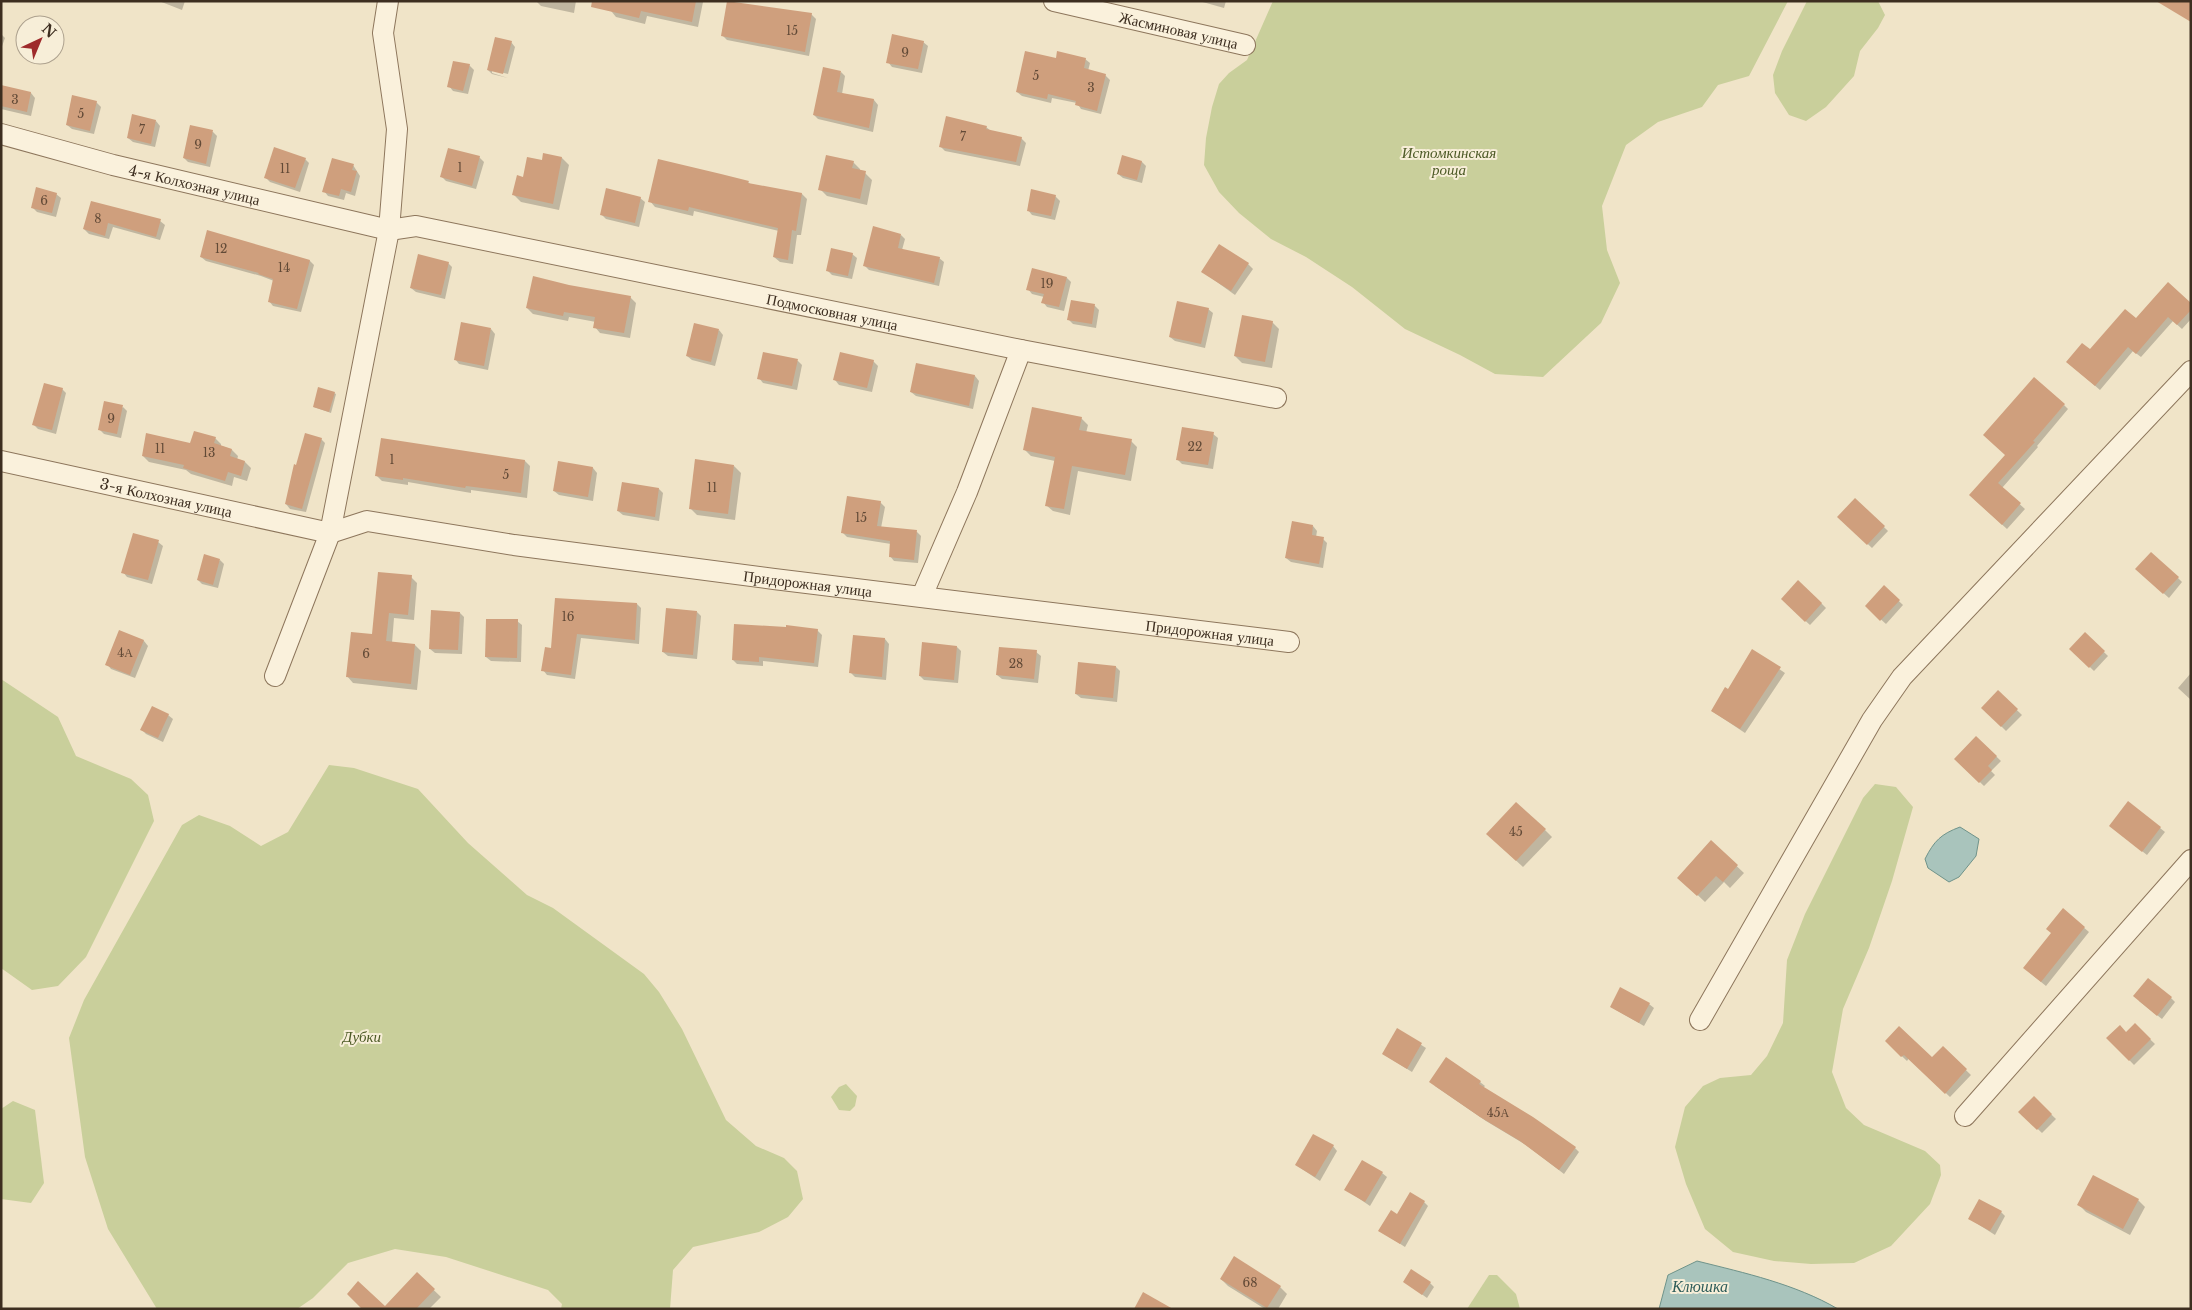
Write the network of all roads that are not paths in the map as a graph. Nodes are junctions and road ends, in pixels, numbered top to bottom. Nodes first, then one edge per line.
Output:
1 (388, 1) edge
2 (1054, 1) edge
3 (1245, 45) dead end
4 (1, 134) edge
5 (389, 230) junction
6 (1021, 350) junction
7 (2191, 372) edge
8 (1276, 398) dead end
9 (1, 460) edge
10 (330, 533) junction
11 (922, 596) junction
12 (1289, 642) dead end
13 (275, 676) dead end
14 (2191, 860) edge
15 (1700, 1020) dead end
16 (1965, 1116) dead end

1 - 5 street
2 - 3 street, Жасминовая улица
4 - 5 street, 4-я Колхозная улица
5 - 6 street, Подмосковная улица
5 - 10 street
6 - 8 street, Подмосковная улица
6 - 11 street
7 - 15 street
9 - 10 street, 3-я Колхозная улица
10 - 11 street, Придорожная улица
10 - 13 street
11 - 12 street, Придорожная улица
14 - 16 street

